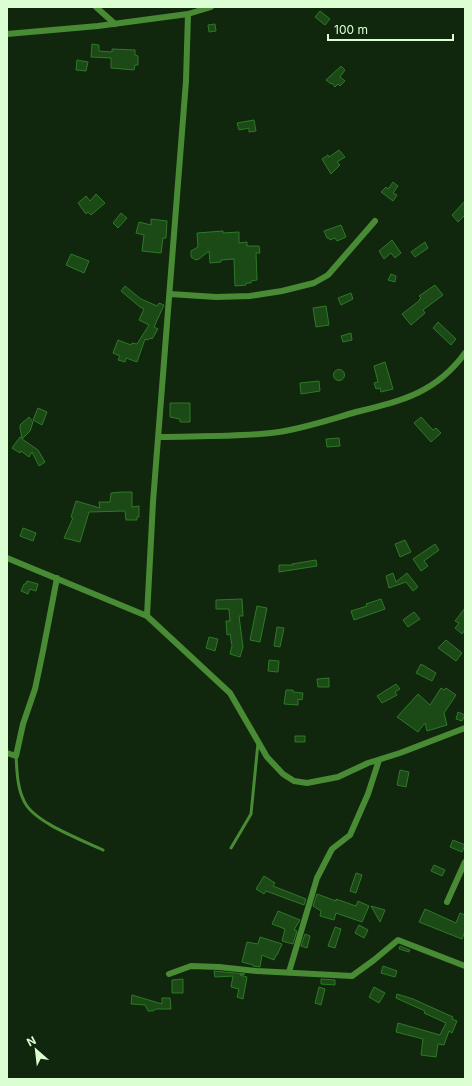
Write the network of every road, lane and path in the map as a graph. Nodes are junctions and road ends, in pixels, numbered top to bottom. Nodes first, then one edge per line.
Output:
1 (96, 7) edge
2 (211, 7) edge
3 (188, 14) junction
4 (115, 24) junction
5 (7, 34) edge
6 (375, 221) dead end
7 (170, 294) junction
8 (465, 354) edge
9 (159, 437) junction
10 (7, 558) edge
11 (57, 578) junction
12 (147, 616) junction
13 (465, 728) edge
14 (258, 741) junction
15 (7, 753) edge
16 (16, 756) junction
17 (379, 760) junction
18 (231, 848) dead end
19 (103, 850) dead end
20 (465, 862) edge
21 (447, 902) dead end
22 (465, 966) edge
23 (289, 972) junction
24 (169, 974) dead end

1 - 4 street
2 - 3 street
3 - 4 street
3 - 7 street
4 - 5 street
6 - 7 street
7 - 9 street
8 - 9 street
9 - 12 street
10 - 11 street
11 - 12 street
11 - 16 street
12 - 14 street
13 - 17 street
14 - 17 street
14 - 18 lane
15 - 16 street
16 - 19 lane
17 - 23 street
20 - 21 street
22 - 23 street
23 - 24 street

